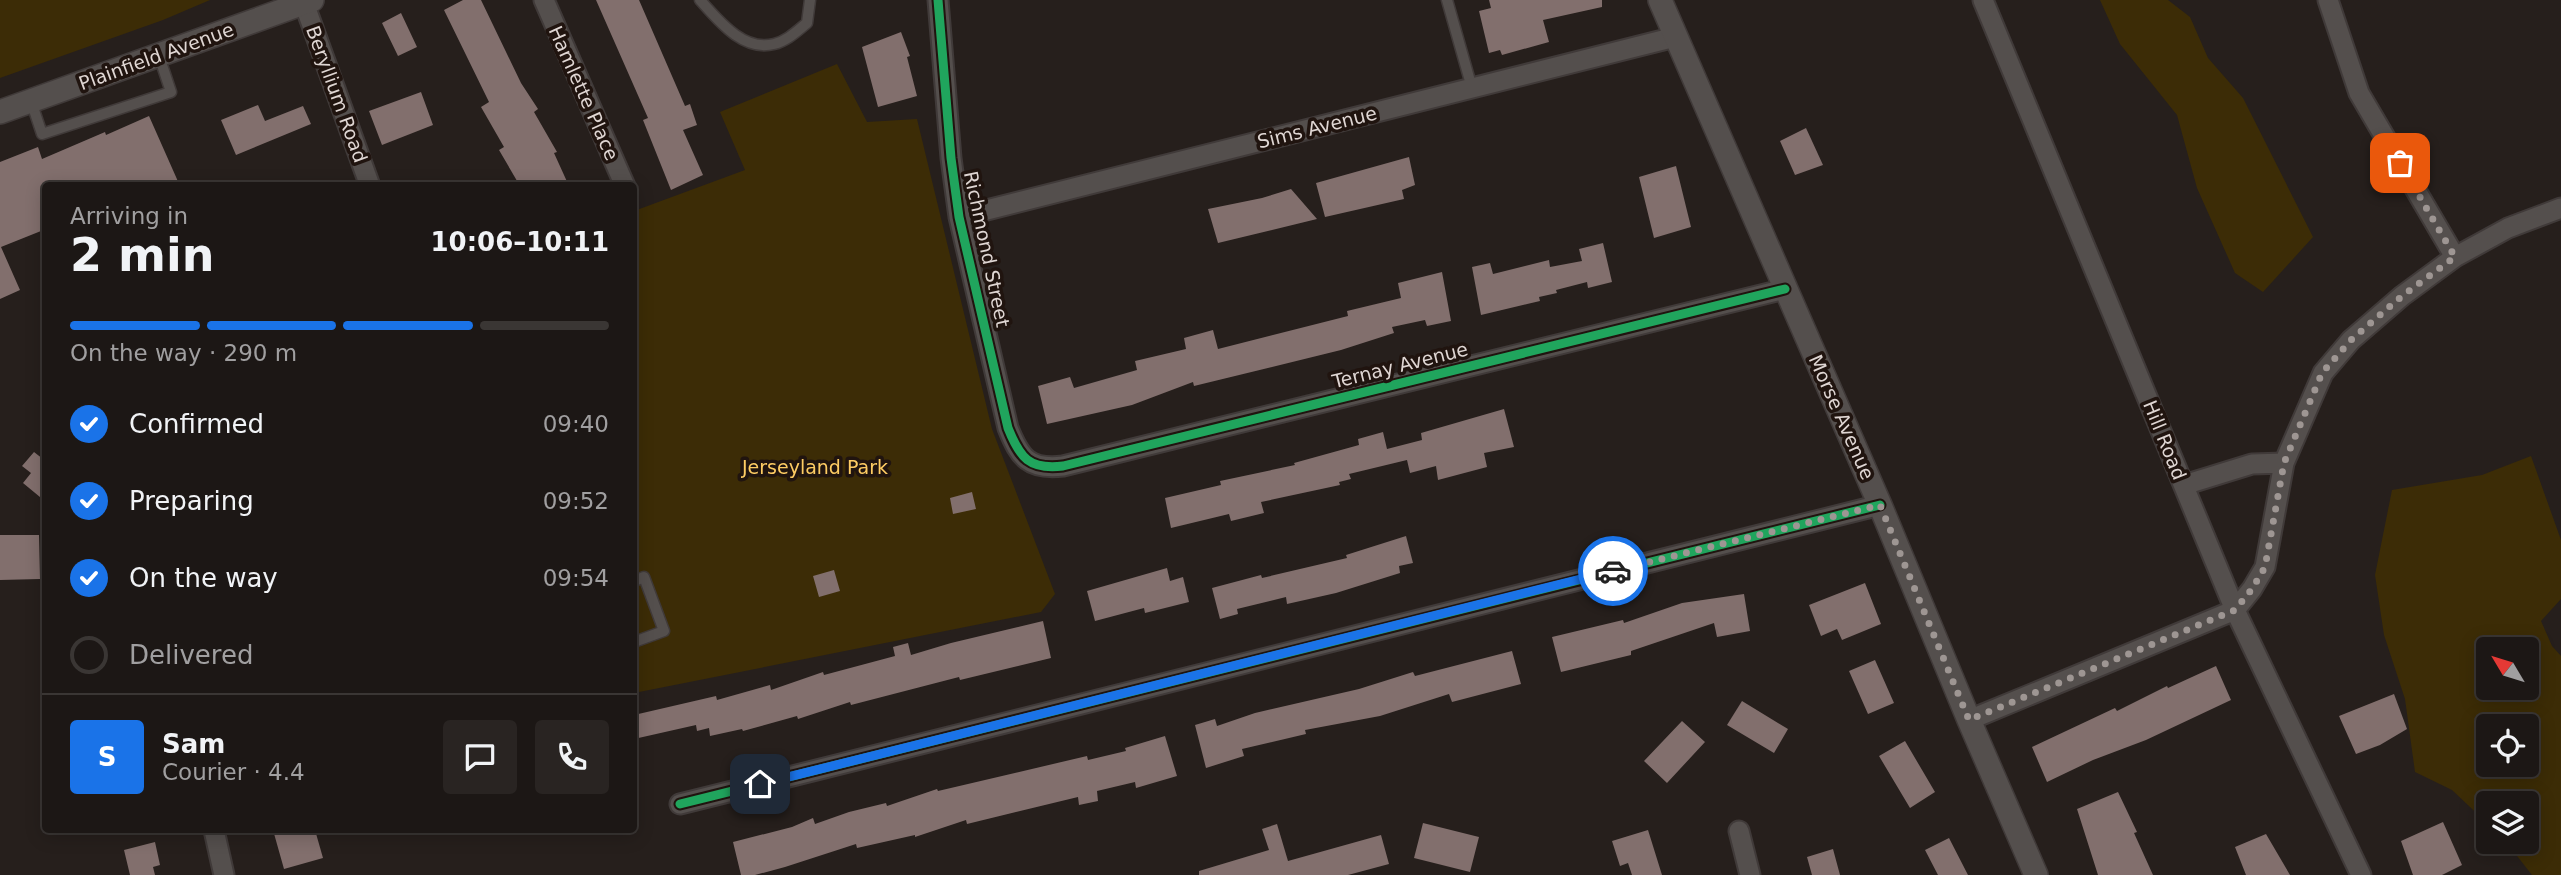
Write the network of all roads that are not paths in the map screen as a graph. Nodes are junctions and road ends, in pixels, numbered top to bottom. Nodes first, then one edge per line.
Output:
1 (544, 0) edge
2 (700, 0) edge
3 (810, 0) edge
4 (938, 0) edge
5 (1447, 0) edge
6 (1660, 0) edge
7 (1983, 0) edge
8 (2328, 0) edge
9 (308, 2) edge
10 (1675, 37) junction
11 (159, 55) junction
12 (1472, 88) junction
13 (31, 101) junction
14 (0, 112) edge
15 (369, 182) edge
16 (623, 182) edge
17 (2561, 208) edge
18 (959, 217) junction
19 (2455, 257) junction
20 (1785, 289) junction
21 (1024, 458) joint
22 (2284, 463) junction
23 (2184, 485) junction
24 (1880, 505) junction
25 (637, 580) edge
26 (2235, 610) junction
27 (637, 641) edge
28 (1969, 720) junction
29 (680, 804) dead end
30 (1739, 831) dead end
31 (215, 833) edge
32 (224, 875) edge
33 (1751, 875) edge
34 (2036, 875) edge
35 (2361, 875) edge

1 - 16 street, Hamlette Place
2 - 3 lane
4 - 18 street, Richmond Street
5 - 12 lane
6 - 10 street, Morse Avenue
7 - 23 street, Hill Road
8 - 19 street
9 - 11 street, Plainfield Avenue
9 - 15 street, Beryllium Road
10 - 12 street, Sims Avenue
10 - 20 street, Morse Avenue
11 - 13 street, Plainfield Avenue
11 - 13 lane
12 - 18 street, Sims Avenue
13 - 14 street, Plainfield Avenue
17 - 19 street
18 - 21 street, Richmond Street
19 - 22 street
20 - 21 street, Ternay Avenue
20 - 24 street, Morse Avenue
22 - 23 street
22 - 26 street
23 - 26 street, Hill Road
24 - 28 street, Morse Avenue
24 - 29 street
25 - 27 lane
26 - 28 street
26 - 35 street, Hill Road
28 - 34 street, Morse Avenue
30 - 33 street
31 - 32 street

